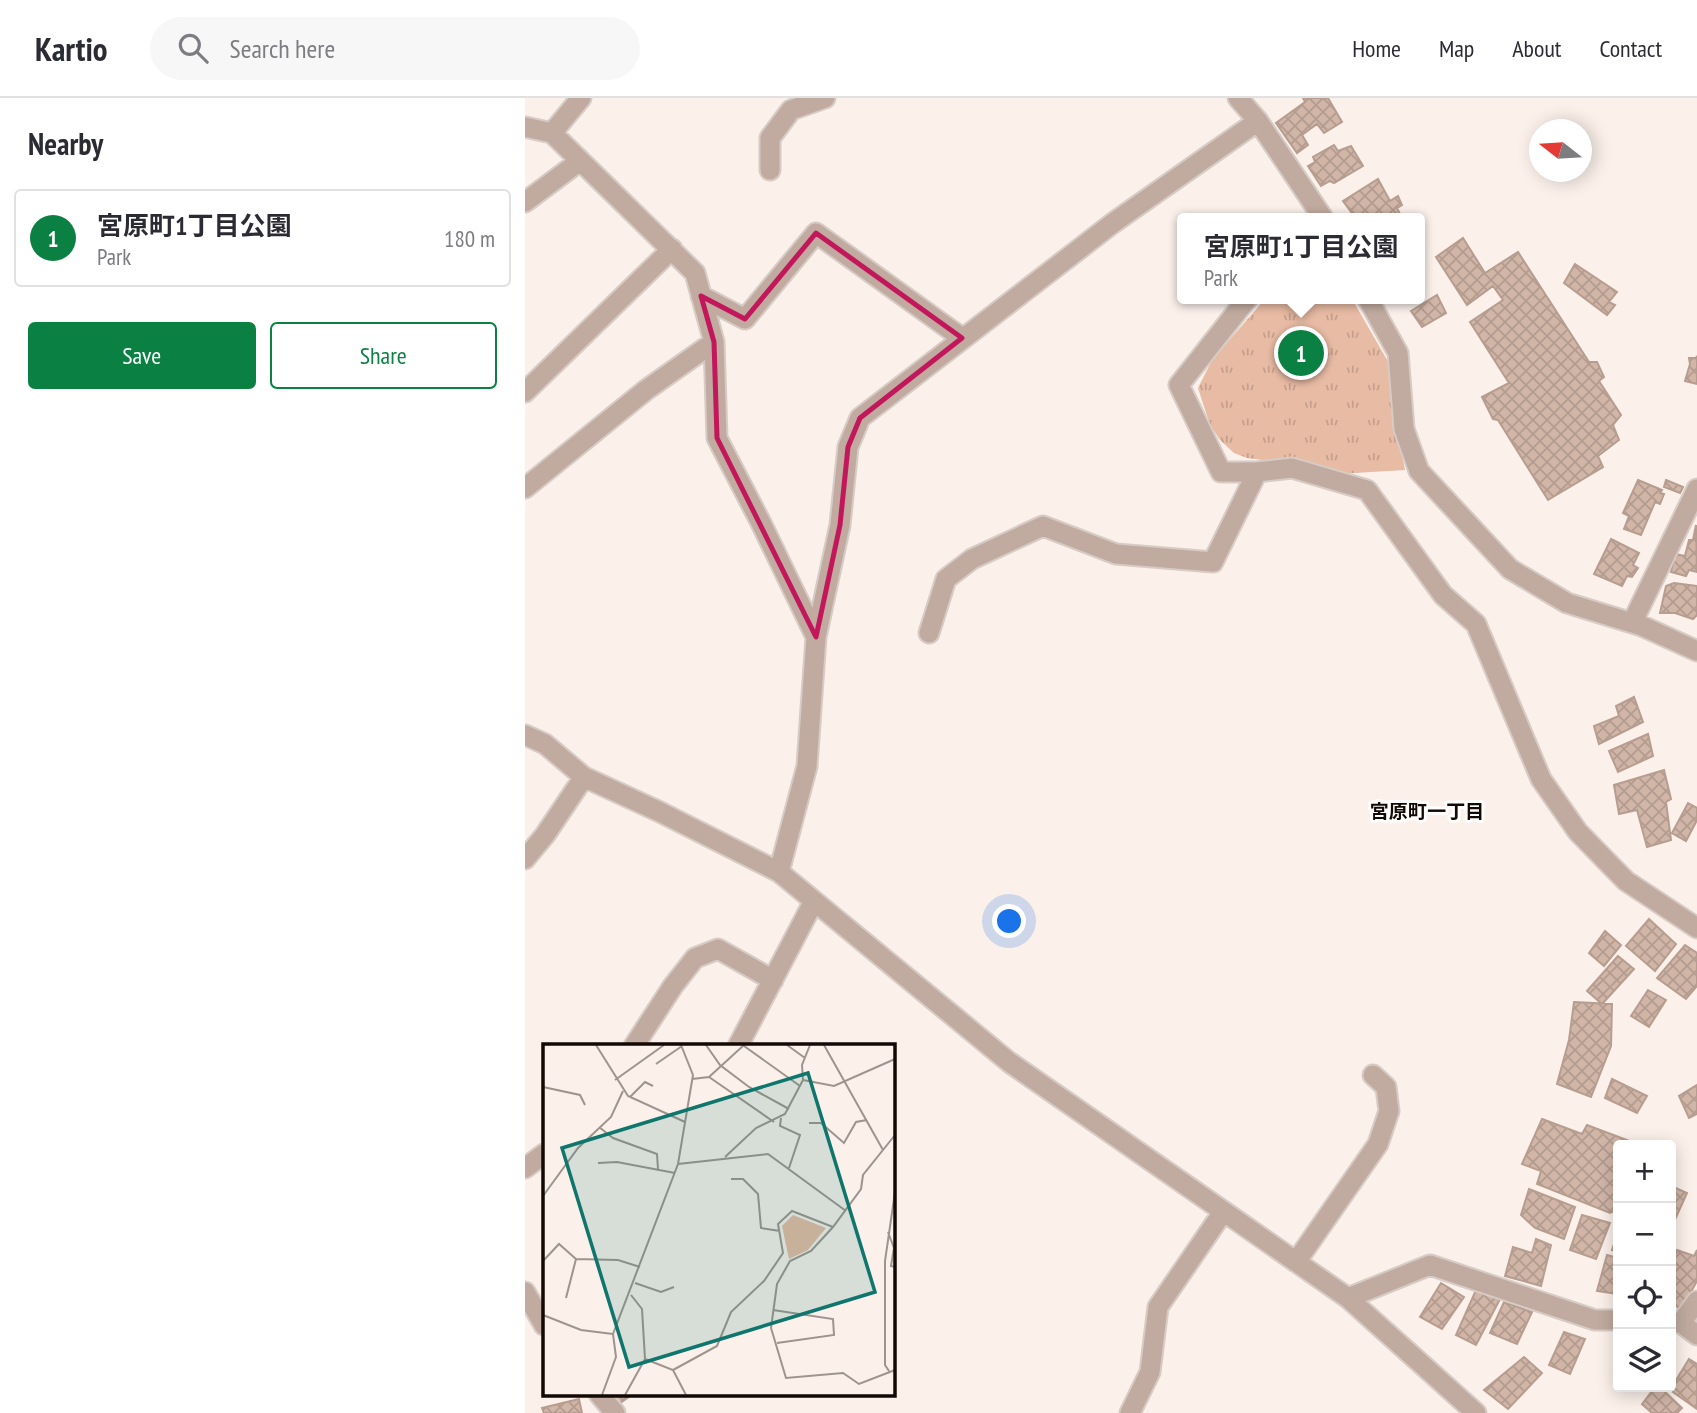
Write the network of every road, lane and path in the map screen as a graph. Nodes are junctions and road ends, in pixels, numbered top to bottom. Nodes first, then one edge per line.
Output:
1 (581, 98) edge
2 (825, 98) edge
3 (1238, 98) edge
4 (1258, 121) junction
5 (525, 127) edge
6 (552, 133) junction
7 (580, 161) junction
8 (770, 170) dead end
9 (525, 202) edge
10 (1316, 213) edge
11 (671, 249) junction
12 (701, 296) junction
13 (1243, 304) edge
14 (1370, 304) edge
15 (963, 338) junction
16 (714, 342) junction
17 (525, 392) edge
18 (1257, 472) junction
19 (525, 488) edge
20 (1697, 489) edge
21 (1632, 623) junction
22 (929, 633) dead end
23 (815, 637) junction
24 (1697, 651) edge
25 (525, 734) edge
26 (584, 777) junction
27 (525, 859) edge
28 (779, 872) junction
29 (814, 901) junction
30 (1697, 928) edge
31 (773, 980) junction
32 (635, 1044) edge
33 (739, 1044) edge
34 (1373, 1075) dead end
35 (543, 1155) edge
36 (525, 1168) edge
37 (1223, 1212) junction
38 (1296, 1262) junction
39 (525, 1292) edge
40 (1348, 1298) junction
41 (1697, 1301) edge
42 (1613, 1320) edge
43 (1676, 1322) edge
44 (543, 1323) edge
45 (1697, 1335) edge
46 (601, 1396) edge
47 (615, 1413) edge
48 (1130, 1413) edge
49 (1476, 1413) edge

1 - 6 street
2 - 8 street
3 - 4 street
4 - 10 street
4 - 15 street
5 - 6 street
6 - 7 street
7 - 9 street
7 - 11 street
11 - 12 street
11 - 17 street
12 - 15 street
12 - 16 street
13 - 18 street
14 - 21 street
15 - 23 street
16 - 19 street
16 - 23 street
18 - 22 street
18 - 30 street
20 - 21 street
21 - 24 street
23 - 28 street
25 - 26 street
26 - 27 street
26 - 28 street
28 - 29 street
29 - 31 street
29 - 37 street
31 - 32 street
31 - 33 street
34 - 38 street
35 - 36 street
37 - 38 street
37 - 48 street
38 - 40 street
39 - 44 street
40 - 42 street
40 - 49 street
41 - 43 street
43 - 45 street
46 - 47 street

